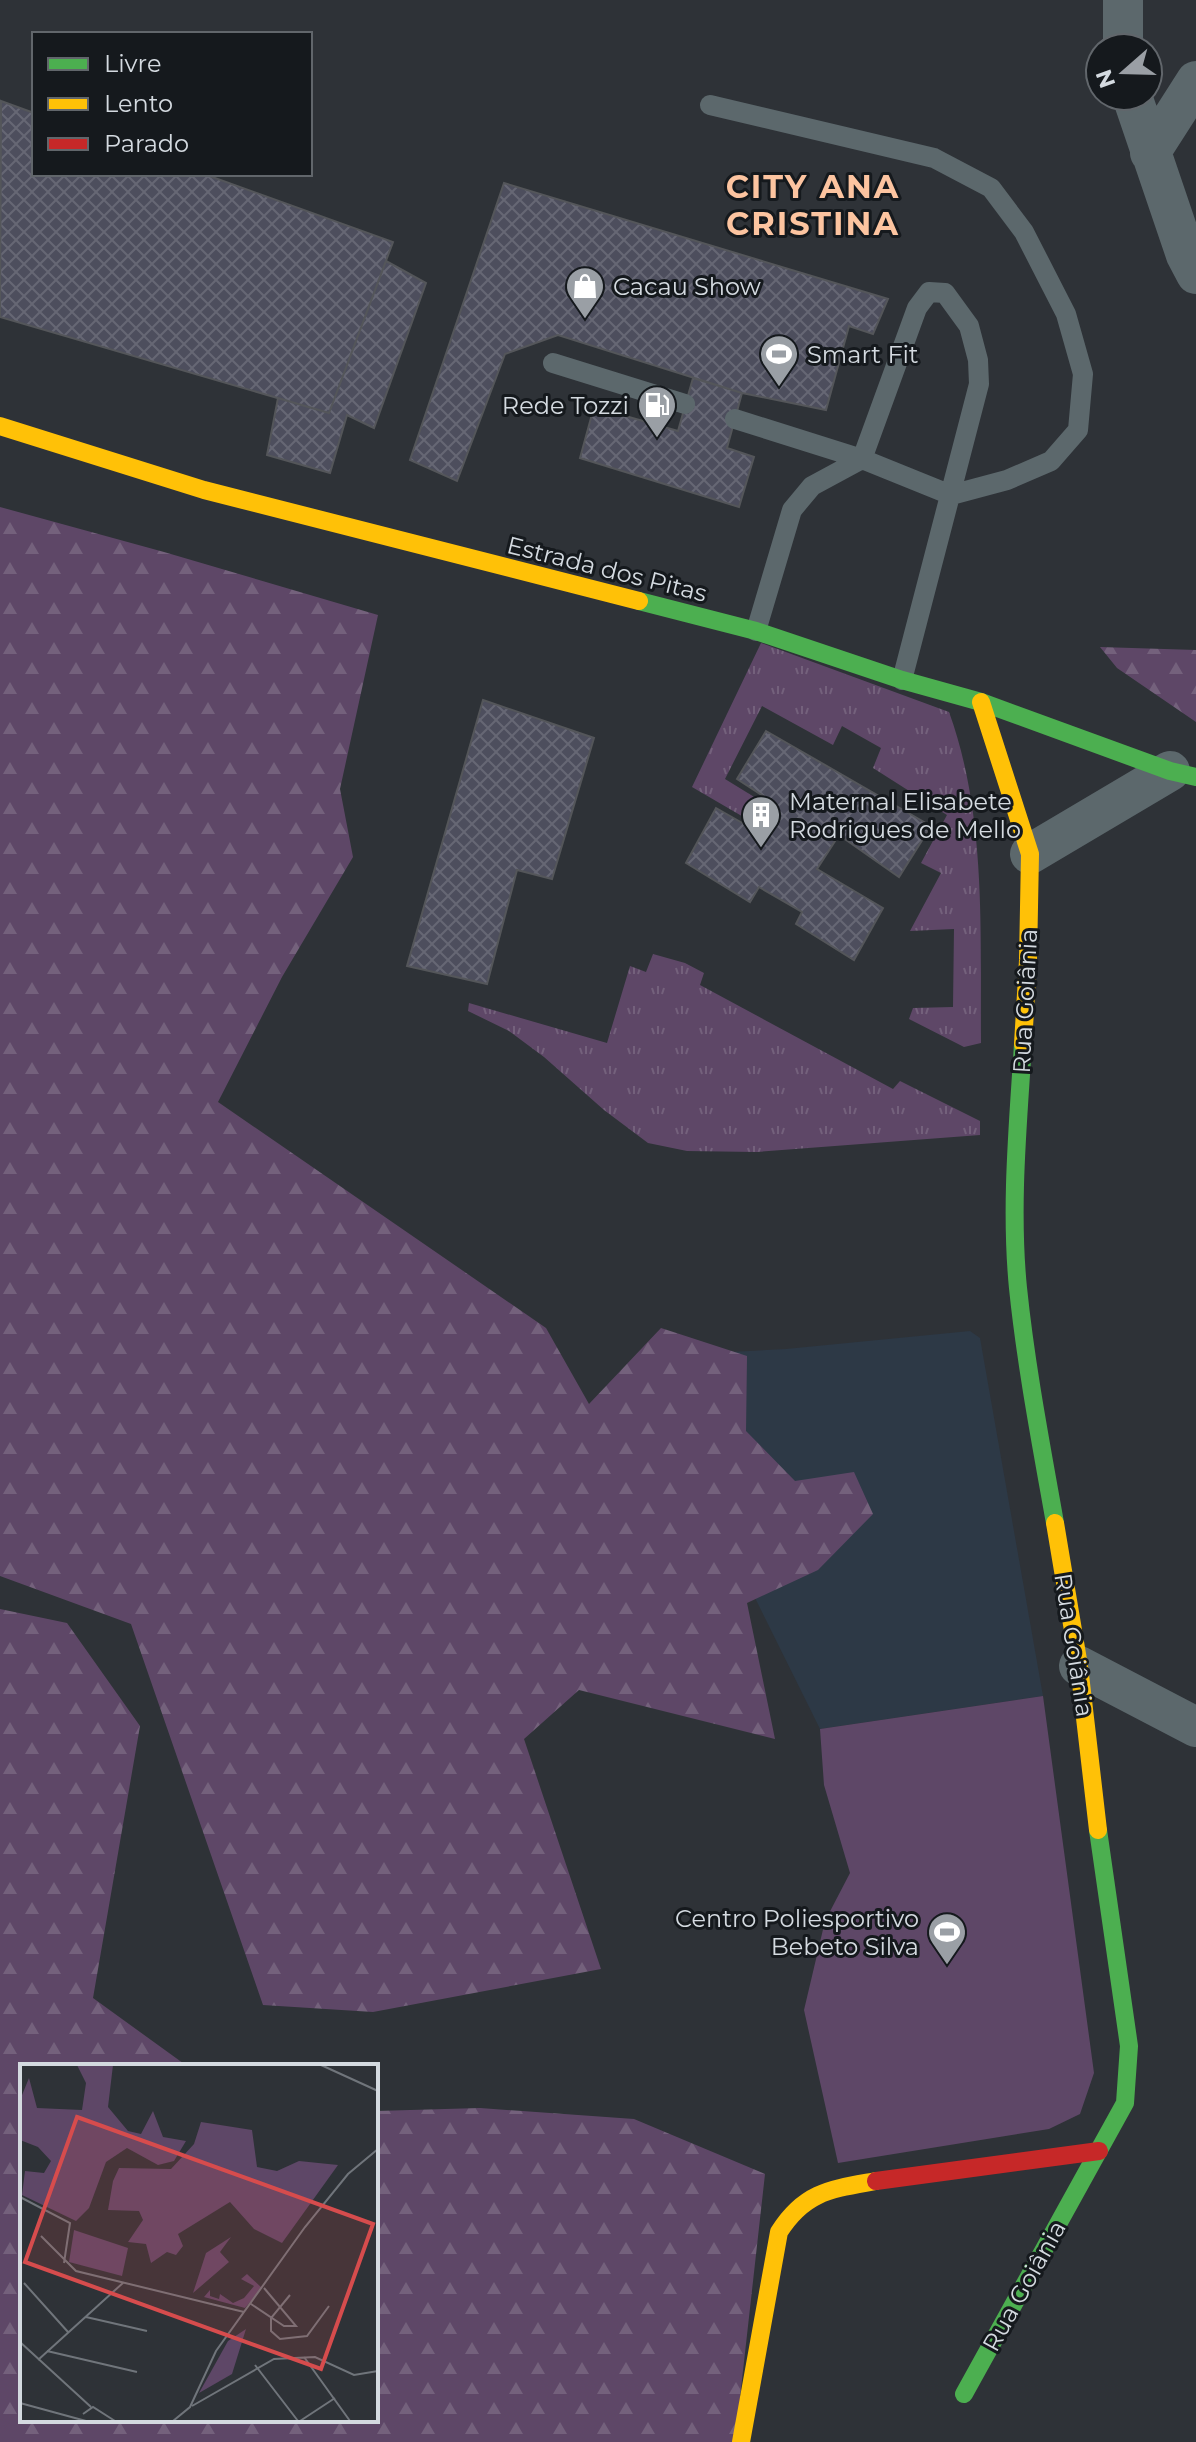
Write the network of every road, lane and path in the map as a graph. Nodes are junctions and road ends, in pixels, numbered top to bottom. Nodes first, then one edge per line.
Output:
1 (1123, 0) edge
2 (1123, 32) edge
3 (1196, 81) edge
4 (710, 105) dead end
5 (1137, 112) edge
6 (1150, 153) junction
7 (1196, 274) edge
8 (553, 363) dead end
9 (685, 404) dead end
10 (735, 419) dead end
11 (0, 426) edge
12 (862, 459) junction
13 (951, 495) junction
14 (756, 631) junction
15 (902, 680) junction
16 (981, 702) junction
17 (1183, 774) edge
18 (1030, 854) junction
19 (1079, 1666) junction
20 (1196, 1727) edge
21 (1099, 2151) junction
22 (964, 2394) dead end
23 (741, 2442) edge

1 - 2 street
3 - 6 street
4 - 13 lane
5 - 6 street
6 - 7 street
8 - 9 lane
10 - 12 lane
11 - 14 street, Estrada dos Pitas
12 - 13 lane
12 - 13 lane
12 - 14 lane
13 - 15 lane
14 - 15 street, Estrada dos Pitas
15 - 16 street, Estrada dos Pitas
16 - 17 street, Estrada dos Pitas
16 - 18 street, Rua Goiânia
17 - 18 street
18 - 19 street, Rua Goiânia
19 - 20 street
19 - 21 street, Rua Goiânia
21 - 22 street, Rua Goiânia
21 - 23 street

